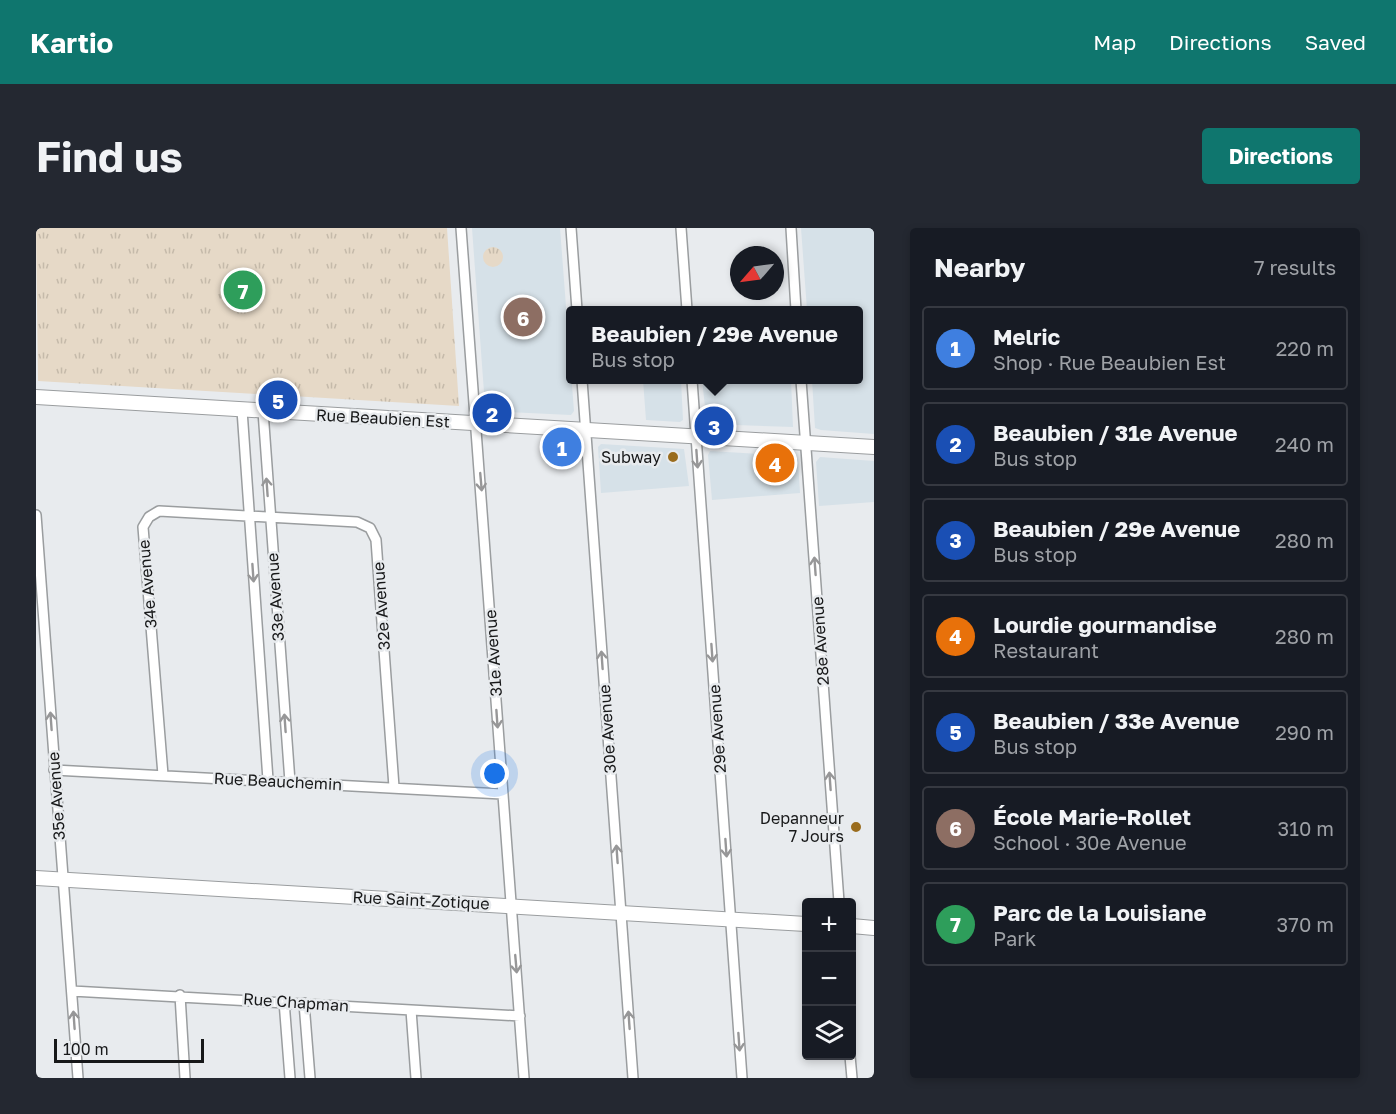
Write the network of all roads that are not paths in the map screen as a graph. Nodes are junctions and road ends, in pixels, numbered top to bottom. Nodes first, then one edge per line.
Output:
1 (461, 228) edge
2 (571, 228) edge
3 (681, 228) edge
4 (790, 228) edge
5 (577, 306) edge
6 (687, 306) edge
7 (796, 306) edge
8 (582, 384) edge
9 (692, 384) edge
10 (801, 384) edge
11 (36, 397) edge
12 (242, 410) junction
13 (263, 411) junction
14 (476, 424) junction
15 (585, 429) junction
16 (696, 436) junction
17 (806, 442) junction
18 (874, 447) edge
19 (36, 515) edge
20 (249, 516) junction
21 (270, 518) junction
22 (54, 770) junction
23 (163, 775) junction
24 (268, 780) junction
25 (290, 782) junction
26 (394, 787) junction
27 (502, 794) junction
28 (36, 878) edge
29 (62, 880) junction
30 (839, 898) edge
31 (512, 905) junction
32 (621, 912) junction
33 (730, 919) junction
34 (802, 924) edge
35 (856, 926) edge
36 (874, 928) edge
37 (72, 991) junction
38 (180, 995) junction
39 (284, 1002) junction
40 (304, 1003) junction
41 (411, 1010) junction
42 (520, 1016) junction
43 (850, 1060) edge
44 (78, 1078) edge
45 (185, 1078) edge
46 (290, 1078) edge
47 (310, 1078) edge
48 (416, 1078) edge
49 (524, 1078) edge
50 (633, 1078) edge
51 (742, 1078) edge
52 (852, 1078) edge

1 - 14 street, 31e Avenue
2 - 5 street
3 - 6 street
4 - 7 street
8 - 15 street, 30e Avenue
9 - 16 street, 29e Avenue
10 - 17 street, 28e Avenue
11 - 12 street, Rue Beaubien Est
12 - 13 street, Rue Beaubien Est
12 - 20 street, 33e Avenue
13 - 14 street, Rue Beaubien Est
21 -> 13 street, 33e Avenue
14 - 15 street, Rue Beaubien Est
14 -> 27 street, 31e Avenue
15 - 16 street, Rue Beaubien Est
32 -> 15 street, 30e Avenue
16 - 17 street, Rue Beaubien Est
16 -> 33 street, 29e Avenue
17 - 18 street, Rue Beaubien Est
30 -> 17 street, 28e Avenue
22 -> 19 street, 35e Avenue
20 - 21 street, 34e Avenue
20 - 23 street, 34e Avenue
20 -> 24 street, 33e Avenue
25 -> 21 street, 33e Avenue
21 - 26 street, 32e Avenue
22 - 23 street, Rue Beauchemin
22 - 29 street, 35e Avenue
23 - 24 street, Rue Beauchemin
24 - 25 street, Rue Beauchemin
25 - 26 street, Rue Beauchemin
26 - 27 street, Rue Beauchemin
27 - 31 street, 31e Avenue
28 - 29 street, Rue Saint-Zotique
29 - 31 street, Rue Saint-Zotique
29 - 37 street, 35e Avenue
31 - 32 street, Rue Saint-Zotique
31 -> 42 street, 31e Avenue
32 - 33 street, Rue Saint-Zotique
50 -> 32 street, 30e Avenue
33 - 34 street, Rue Saint-Zotique
33 -> 51 street, 29e Avenue
35 - 36 street
37 - 38 street, Rue Chapman
44 -> 37 street, 35e Avenue
38 - 39 street, Rue Chapman
38 - 45 street
39 - 40 street, Rue Chapman
39 - 46 street
40 - 41 street, Rue Chapman
40 - 47 street
41 - 42 street, Rue Chapman
41 - 48 street
42 - 49 street, 31e Avenue
43 - 52 street

